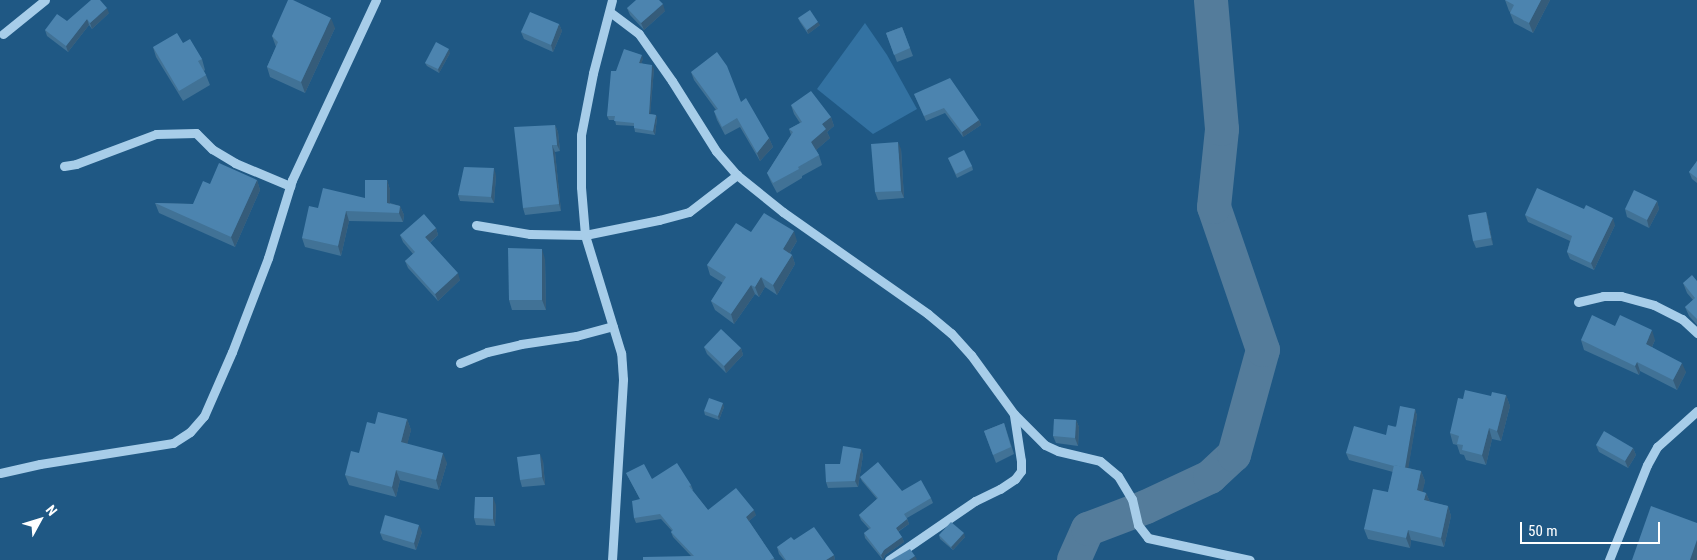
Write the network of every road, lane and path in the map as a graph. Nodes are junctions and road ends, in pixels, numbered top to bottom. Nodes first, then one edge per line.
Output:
1 (45, 0) edge
2 (376, 0) edge
3 (612, 0) edge
4 (610, 12) junction
5 (3, 34) dead end
6 (64, 166) dead end
7 (737, 175) junction
8 (290, 186) junction
9 (476, 225) dead end
10 (585, 235) junction
11 (1578, 302) dead end
12 (612, 326) junction
13 (1697, 333) edge
14 (460, 363) dead end
15 (1697, 411) edge
16 (1014, 414) junction
17 (0, 473) edge
18 (612, 560) edge
19 (889, 560) edge
20 (1250, 560) edge
21 (1609, 560) edge

1 - 5 street
2 - 8 street
3 - 4 street
4 - 7 street
4 - 10 street
6 - 8 street
7 - 10 street
7 - 16 street
8 - 17 street
9 - 10 street
10 - 12 street
11 - 13 street
12 - 14 street
12 - 18 street
15 - 21 street
16 - 19 street
16 - 20 street

